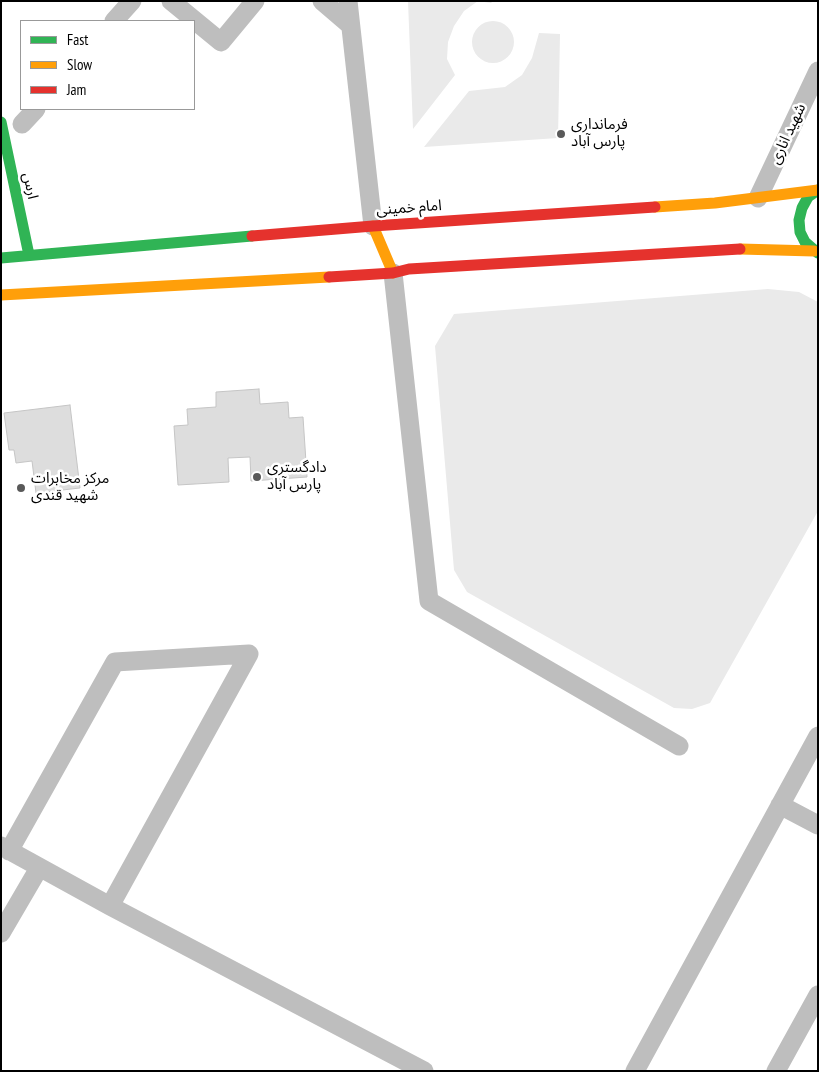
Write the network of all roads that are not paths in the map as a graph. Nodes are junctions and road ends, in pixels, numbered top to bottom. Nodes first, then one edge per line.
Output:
1 (132, 1) edge
2 (171, 1) edge
3 (255, 1) edge
4 (322, 1) edge
5 (348, 1) edge
6 (115, 20) edge
7 (194, 20) edge
8 (195, 21) edge
9 (350, 24) junction
10 (817, 75) edge
11 (35, 110) edge
12 (1, 122) edge
13 (22, 124) dead end
14 (818, 190) edge
15 (758, 198) junction
16 (372, 226) junction
17 (816, 252) edge
18 (29, 255) junction
19 (1, 258) edge
20 (393, 273) junction
21 (1, 295) edge
22 (818, 736) edge
23 (679, 746) dead end
24 (780, 805) junction
25 (818, 825) edge
26 (5, 848) edge
27 (38, 868) junction
28 (110, 906) junction
29 (1, 933) edge
30 (818, 995) edge
31 (416, 1069) edge
32 (635, 1071) edge
33 (776, 1071) edge

1 - 6 street
2 - 7 street
3 - 8 street
4 - 9 street
5 - 9 street
9 - 16 street
10 - 15 street, شهید اناری
11 - 13 street
12 - 18 main road, ارس
14 - 15 main road, امام خمینی
14 - 17 main road
15 - 16 main road, امام خمینی
16 - 18 main road, امام خمینی
16 - 20 main road
17 - 20 main road
18 - 19 main road, امام خمینی
20 - 21 main road
20 - 23 street
22 - 24 street
24 - 25 street
24 - 32 street
26 - 27 street
26 - 28 street
27 - 28 street
27 - 29 street
28 - 31 street
30 - 33 street

